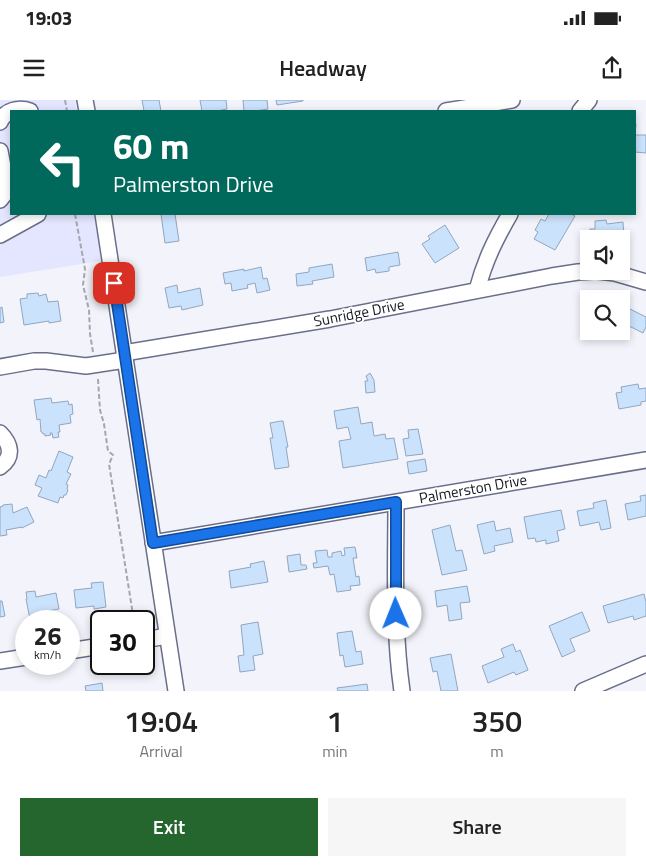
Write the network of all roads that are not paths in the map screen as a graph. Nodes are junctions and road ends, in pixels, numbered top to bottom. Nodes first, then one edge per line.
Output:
1 (512, 100) edge
2 (589, 100) edge
3 (15, 110) edge
4 (28, 110) edge
5 (452, 110) edge
6 (581, 110) edge
7 (10, 112) edge
8 (0, 122) edge
9 (0, 151) edge
10 (0, 200) edge
11 (36, 215) edge
12 (103, 215) edge
13 (509, 215) edge
14 (0, 235) edge
15 (580, 272) edge
16 (630, 277) edge
17 (646, 282) edge
18 (477, 290) junction
19 (124, 357) junction
20 (0, 367) edge
21 (0, 433) edge
22 (646, 460) edge
23 (0, 467) edge
24 (396, 502) junction
25 (153, 543) junction
26 (167, 636) junction
27 (155, 638) edge
28 (15, 659) edge
29 (0, 661) edge
30 (646, 664) edge
31 (176, 691) edge
32 (402, 691) edge
33 (583, 691) edge

1 - 5 street
2 - 6 street
3 - 4 street
7 - 8 street
9 - 10 street
11 - 14 street
12 - 19 street
13 - 18 street
15 - 18 street, Sunridge Drive
16 - 17 street
18 - 19 street, Sunridge Drive
19 - 20 street, Sunridge Drive
19 - 25 street
21 - 23 street
22 - 24 street, Palmerston Drive
24 - 25 street, Palmerston Drive
24 - 32 street
25 - 26 street
26 - 27 street
26 - 31 street
28 - 29 street
30 - 33 street

